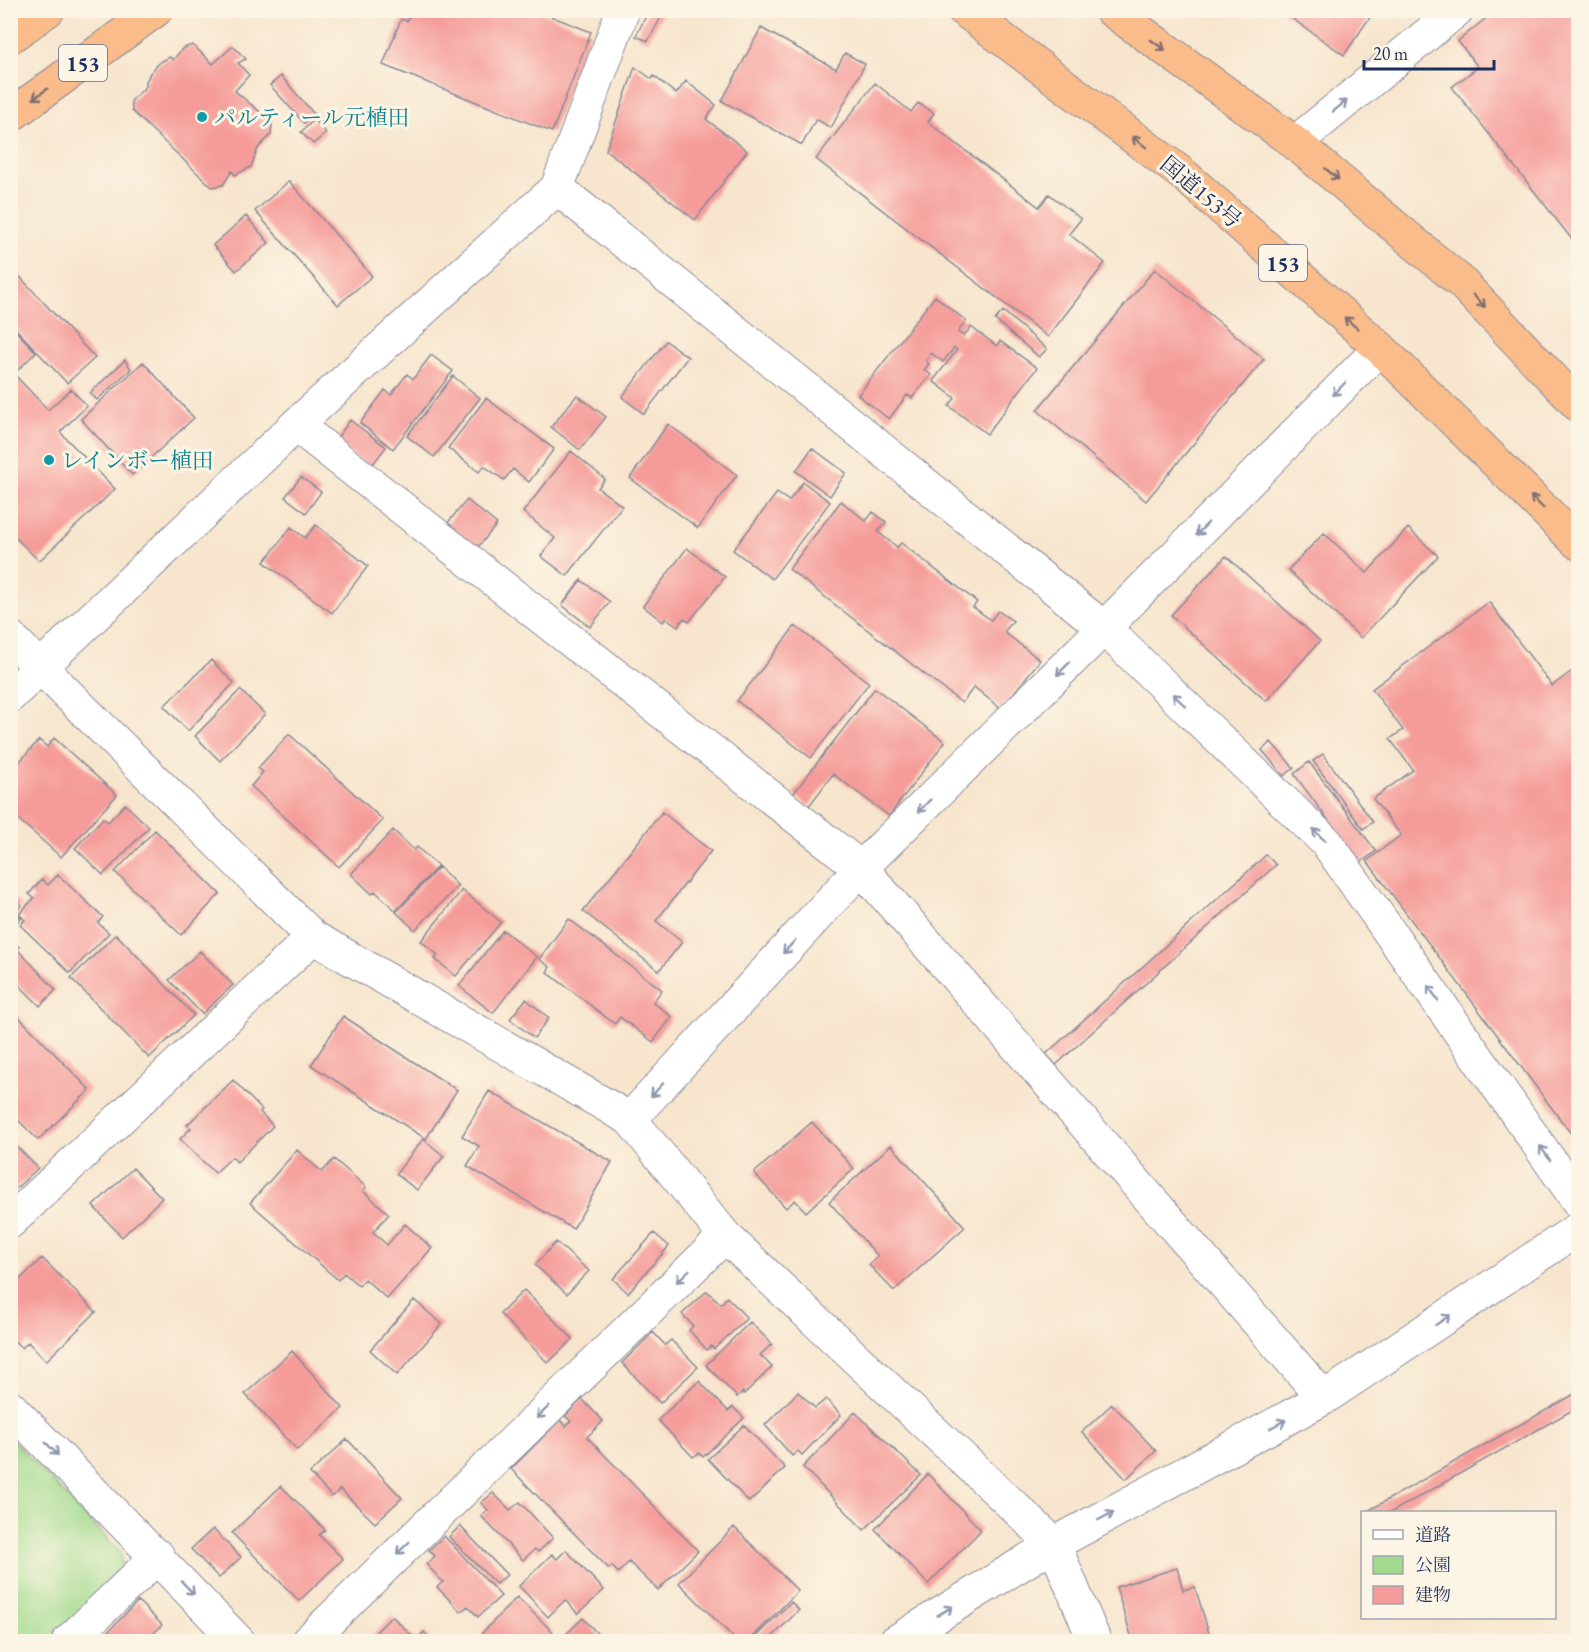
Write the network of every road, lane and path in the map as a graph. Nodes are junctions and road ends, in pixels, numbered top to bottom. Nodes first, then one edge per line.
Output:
1 (48, 10) edge
2 (156, 10) edge
3 (623, 10) edge
4 (964, 10) edge
5 (1111, 10) edge
6 (1457, 10) edge
7 (10, 37) edge
8 (10, 116) edge
9 (1295, 143) junction
10 (557, 189) junction
11 (1380, 348) junction
12 (1578, 405) edge
13 (296, 425) junction
14 (1578, 543) edge
15 (1104, 628) junction
16 (10, 637) edge
17 (39, 668) junction
18 (10, 696) edge
19 (861, 868) junction
20 (313, 937) junction
21 (630, 1119) junction
22 (1578, 1201) edge
23 (10, 1222) edge
24 (1578, 1229) edge
25 (725, 1236) junction
26 (1324, 1398) junction
27 (10, 1407) edge
28 (1054, 1544) junction
29 (158, 1557) junction
30 (68, 1641) edge
31 (239, 1641) edge
32 (306, 1641) edge
33 (895, 1641) edge
34 (1095, 1641) edge

1 - 7 highway
2 -> 8 highway, 153
3 - 10 street
11 -> 4 highway, 国道153号 / 153
5 -> 9 highway
9 -> 6 street
9 -> 12 highway
10 - 13 street
10 - 15 street
14 -> 11 highway, 国道153号 / 153
11 -> 15 street
13 - 17 street
13 - 19 street
15 -> 19 street
22 -> 15 street
16 - 17 street
17 - 18 street
17 - 20 street
19 -> 21 street
19 - 26 street
20 - 21 street
20 - 23 street
21 - 25 street
26 -> 24 street
25 - 28 street
25 -> 32 street
28 -> 26 street
27 -> 29 street
33 -> 28 street
28 - 34 street
29 - 30 street
29 -> 31 street

